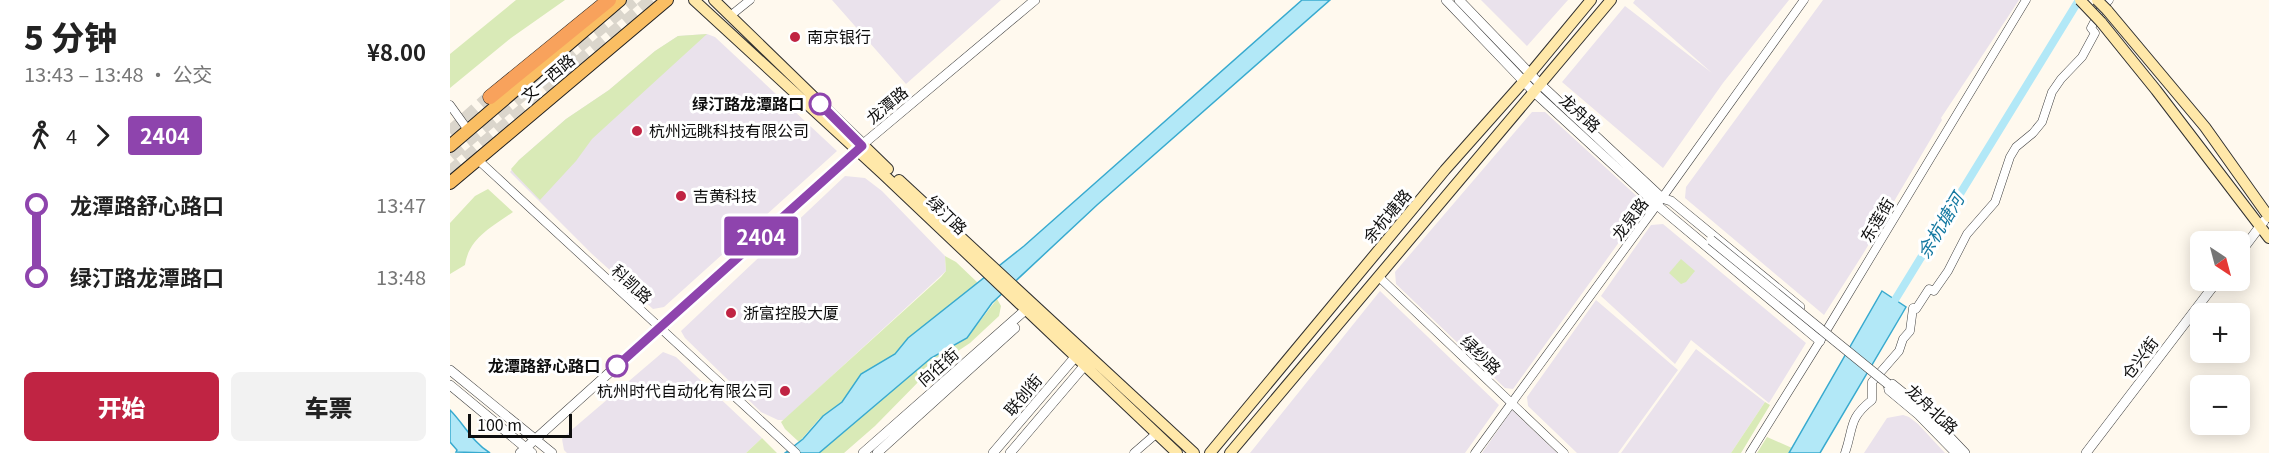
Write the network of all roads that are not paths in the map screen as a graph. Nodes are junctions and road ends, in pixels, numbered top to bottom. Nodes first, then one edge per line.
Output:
1 (609, 0) edge
2 (620, 0) edge
3 (667, 0) edge
4 (694, 0) edge
5 (714, 0) edge
6 (750, 0) edge
7 (1035, 0) edge
8 (1446, 0) edge
9 (1459, 0) edge
10 (1591, 0) edge
11 (1611, 0) edge
12 (1804, 0) edge
13 (2026, 0) edge
14 (2079, 0) edge
15 (2097, 0) edge
16 (2108, 5) edge
17 (730, 16) junction
18 (1527, 77) junction
19 (1537, 88) junction
20 (490, 97) tunnel mouth
21 (450, 105) edge
22 (468, 130) junction
23 (450, 146) edge
24 (859, 148) junction
25 (477, 159) junction
26 (450, 183) edge
27 (1660, 201) junction
28 (2269, 216) edge
29 (2260, 226) junction
30 (1705, 227) junction
31 (2269, 238) edge
32 (1706, 240) junction
33 (2250, 240) edge
34 (1379, 277) junction
35 (2210, 291) edge
36 (1032, 309) junction
37 (659, 328) junction
38 (1827, 329) junction
39 (1820, 341) junction
40 (1076, 356) junction
41 (1085, 365) junction
42 (450, 370) edge
43 (1888, 384) junction
44 (450, 385) edge
45 (1511, 402) junction
46 (1157, 434) junction
47 (535, 439) junction
48 (526, 451) edge
49 (1137, 452) edge
50 (552, 453) edge
51 (796, 453) edge
52 (863, 453) edge
53 (877, 453) edge
54 (993, 453) edge
55 (1010, 453) edge
56 (1177, 453) edge
57 (1194, 453) edge
58 (1210, 453) edge
59 (1230, 453) edge
60 (1475, 453) edge
61 (1564, 453) edge
62 (1750, 453) edge
63 (1845, 453) edge
64 (1956, 453) edge
65 (1965, 453) edge
66 (2086, 453) edge

1 - 20 highway
2 - 22 main road
3 - 25 main road, 文一西路
4 - 24 main road, 绿汀路
5 - 17 main road, 绿汀路
6 - 17 street
7 - 24 street, 龙潭路
8 - 18 street, 龙舟路
9 - 18 street, 龙舟路
10 - 18 main road, 余杭塘路
11 - 19 main road, 余杭塘路
12 - 27 street, 龙泉路
13 - 38 street, 东莲街
14 - 29 main road, bridge
15 - 16 main road, bridge
16 - 28 main road
16 - 63 street
17 - 24 main road, 绿汀路
18 - 19 street, 龙舟路
18 - 58 main road, 余杭塘路
19 - 27 street, 龙舟路
19 - 34 main road, 余杭塘路
21 - 22 street
22 - 23 main road
24 - 36 main road, 绿汀路
24 - 37 street, 龙潭路
25 - 26 main road, 文一西路
25 - 37 street, 科凯路
27 - 30 street, 龙舟路
27 - 32 street, 龙舟路
27 - 45 street, 龙泉路
28 - 29 street
29 - 31 main road
29 - 33 street
30 - 32 street, 龙舟路
30 - 38 street, 龙舟路
32 - 39 street, 龙舟路
32 - 43 street, 龙舟路, bridge
34 - 45 street, 绿纱路
34 - 59 main road, 余杭塘路
35 - 66 street, 仓兴街
36 - 40 main road, 绿汀路
36 - 52 street, 向往街
36 - 53 street, 向往街
36 - 57 main road, 绿汀路
37 - 47 street, 龙潭路
37 - 51 street, 科凯路
38 - 39 street, 东莲街
39 - 62 street, 东莲街
40 - 41 main road, 绿汀路
40 - 54 street, 联创街
41 - 46 main road, 绿汀路
41 - 55 street, 联创街
42 - 47 street
43 - 64 street, 龙舟北路
43 - 65 street, 龙舟北路
44 - 48 street
45 - 60 street, 龙泉路
45 - 61 street, 绿纱路
46 - 49 street
46 - 56 main road, 绿汀路
47 - 48 street, 龙潭路
47 - 50 street

